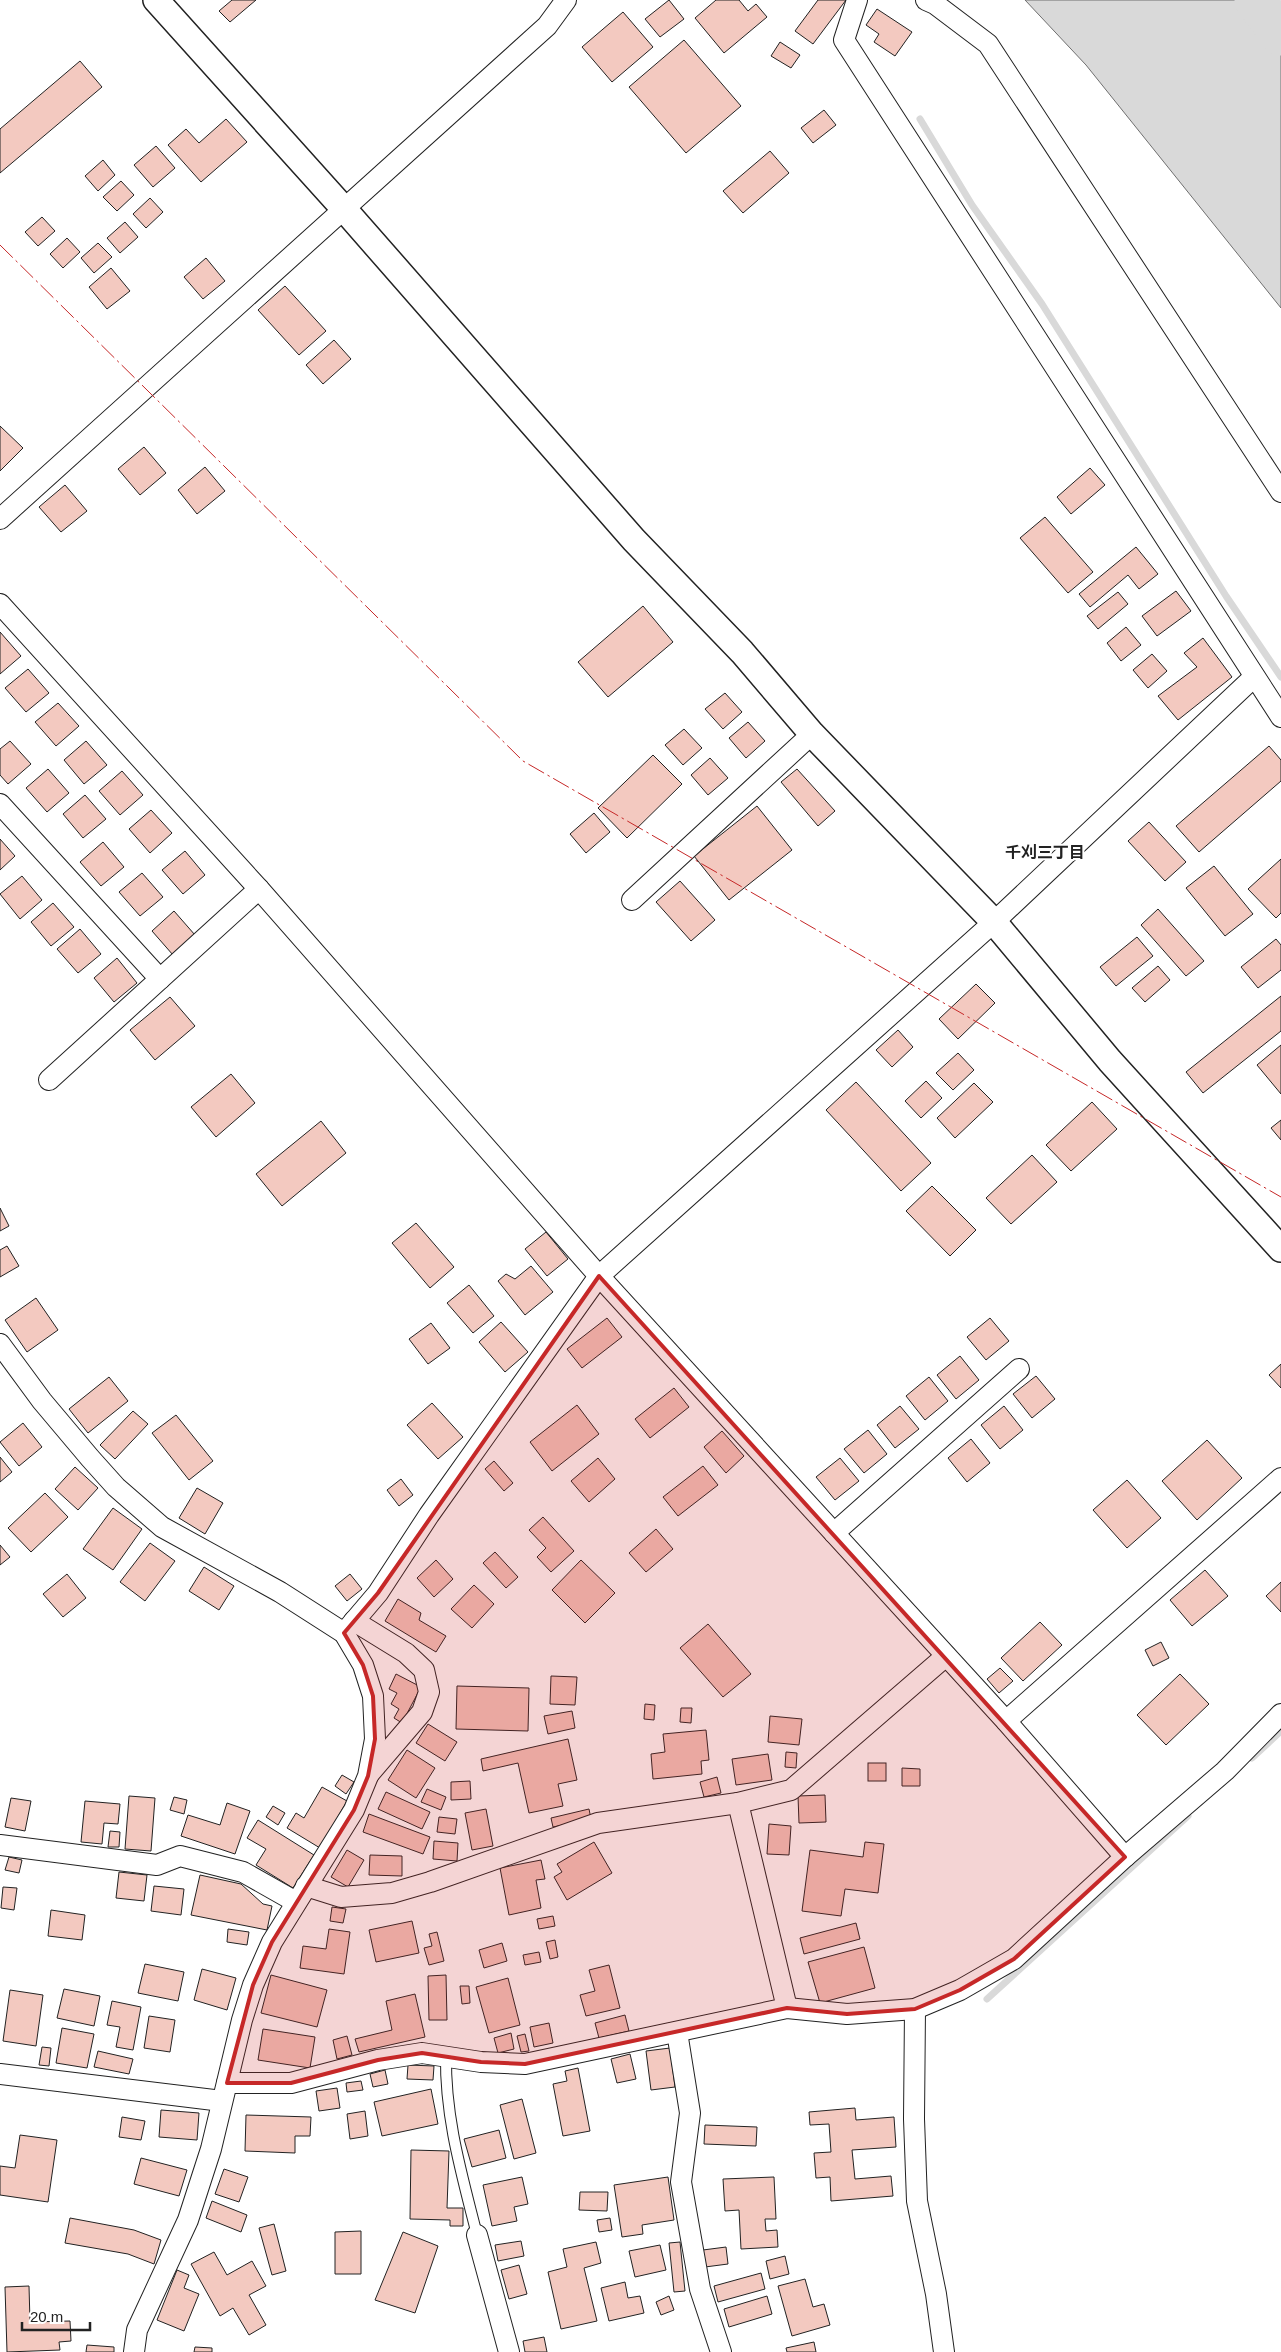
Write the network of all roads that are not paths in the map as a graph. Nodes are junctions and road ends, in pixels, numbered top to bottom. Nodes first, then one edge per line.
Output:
1 (156, 0) edge
2 (566, 0) edge
3 (856, 0) edge
4 (926, 0) edge
5 (344, 209) junction
6 (1281, 492) edge
7 (0, 519) edge
8 (0, 604) edge
9 (1254, 676) junction
10 (1281, 717) edge
11 (812, 734) junction
12 (0, 804) edge
13 (259, 889) junction
14 (632, 900) dead end
15 (994, 922) junction
16 (160, 979) junction
17 (50, 1080) dead end
18 (1281, 1249) edge
19 (599, 1276) junction
20 (0, 1344) edge
21 (1019, 1369) dead end
22 (1281, 1478) edge
23 (834, 1533) junction
24 (349, 1627) junction
25 (946, 1656) junction
26 (1281, 1714) edge
27 (1006, 1721) junction
28 (368, 1776) junction
29 (738, 1803) junction
30 (0, 1845) edge
31 (1125, 1857) junction
32 (301, 1894) junction
33 (787, 2008) junction
34 (915, 2009) junction
35 (677, 2032) junction
36 (446, 2056) junction
37 (0, 2074) edge
38 (224, 2092) junction
39 (477, 2235) joint
40 (134, 2352) edge
41 (509, 2352) edge
42 (721, 2352) edge
43 (944, 2352) edge

1 - 5 street
2 - 5 street
3 - 9 street
4 - 6 street
5 - 7 street
5 - 11 street
8 - 13 street
9 - 10 street
9 - 15 street
11 - 14 street
11 - 15 street
12 - 16 street
13 - 16 street
13 - 19 street
15 - 18 street
15 - 19 street
16 - 17 street
19 - 23 street
19 - 24 street
20 - 24 street
21 - 23 street
22 - 27 street
23 - 25 street
24 - 28 street
24 - 28 street
25 - 27 street
25 - 29 street
26 - 31 street
27 - 31 street
28 - 32 street
29 - 32 street
29 - 33 street
30 - 32 street
31 - 34 street
32 - 38 street
33 - 34 street
33 - 35 street
34 - 43 street
35 - 36 street
35 - 42 street
36 - 38 street
36 - 39 lane
37 - 38 street
38 - 40 street
39 - 41 street

